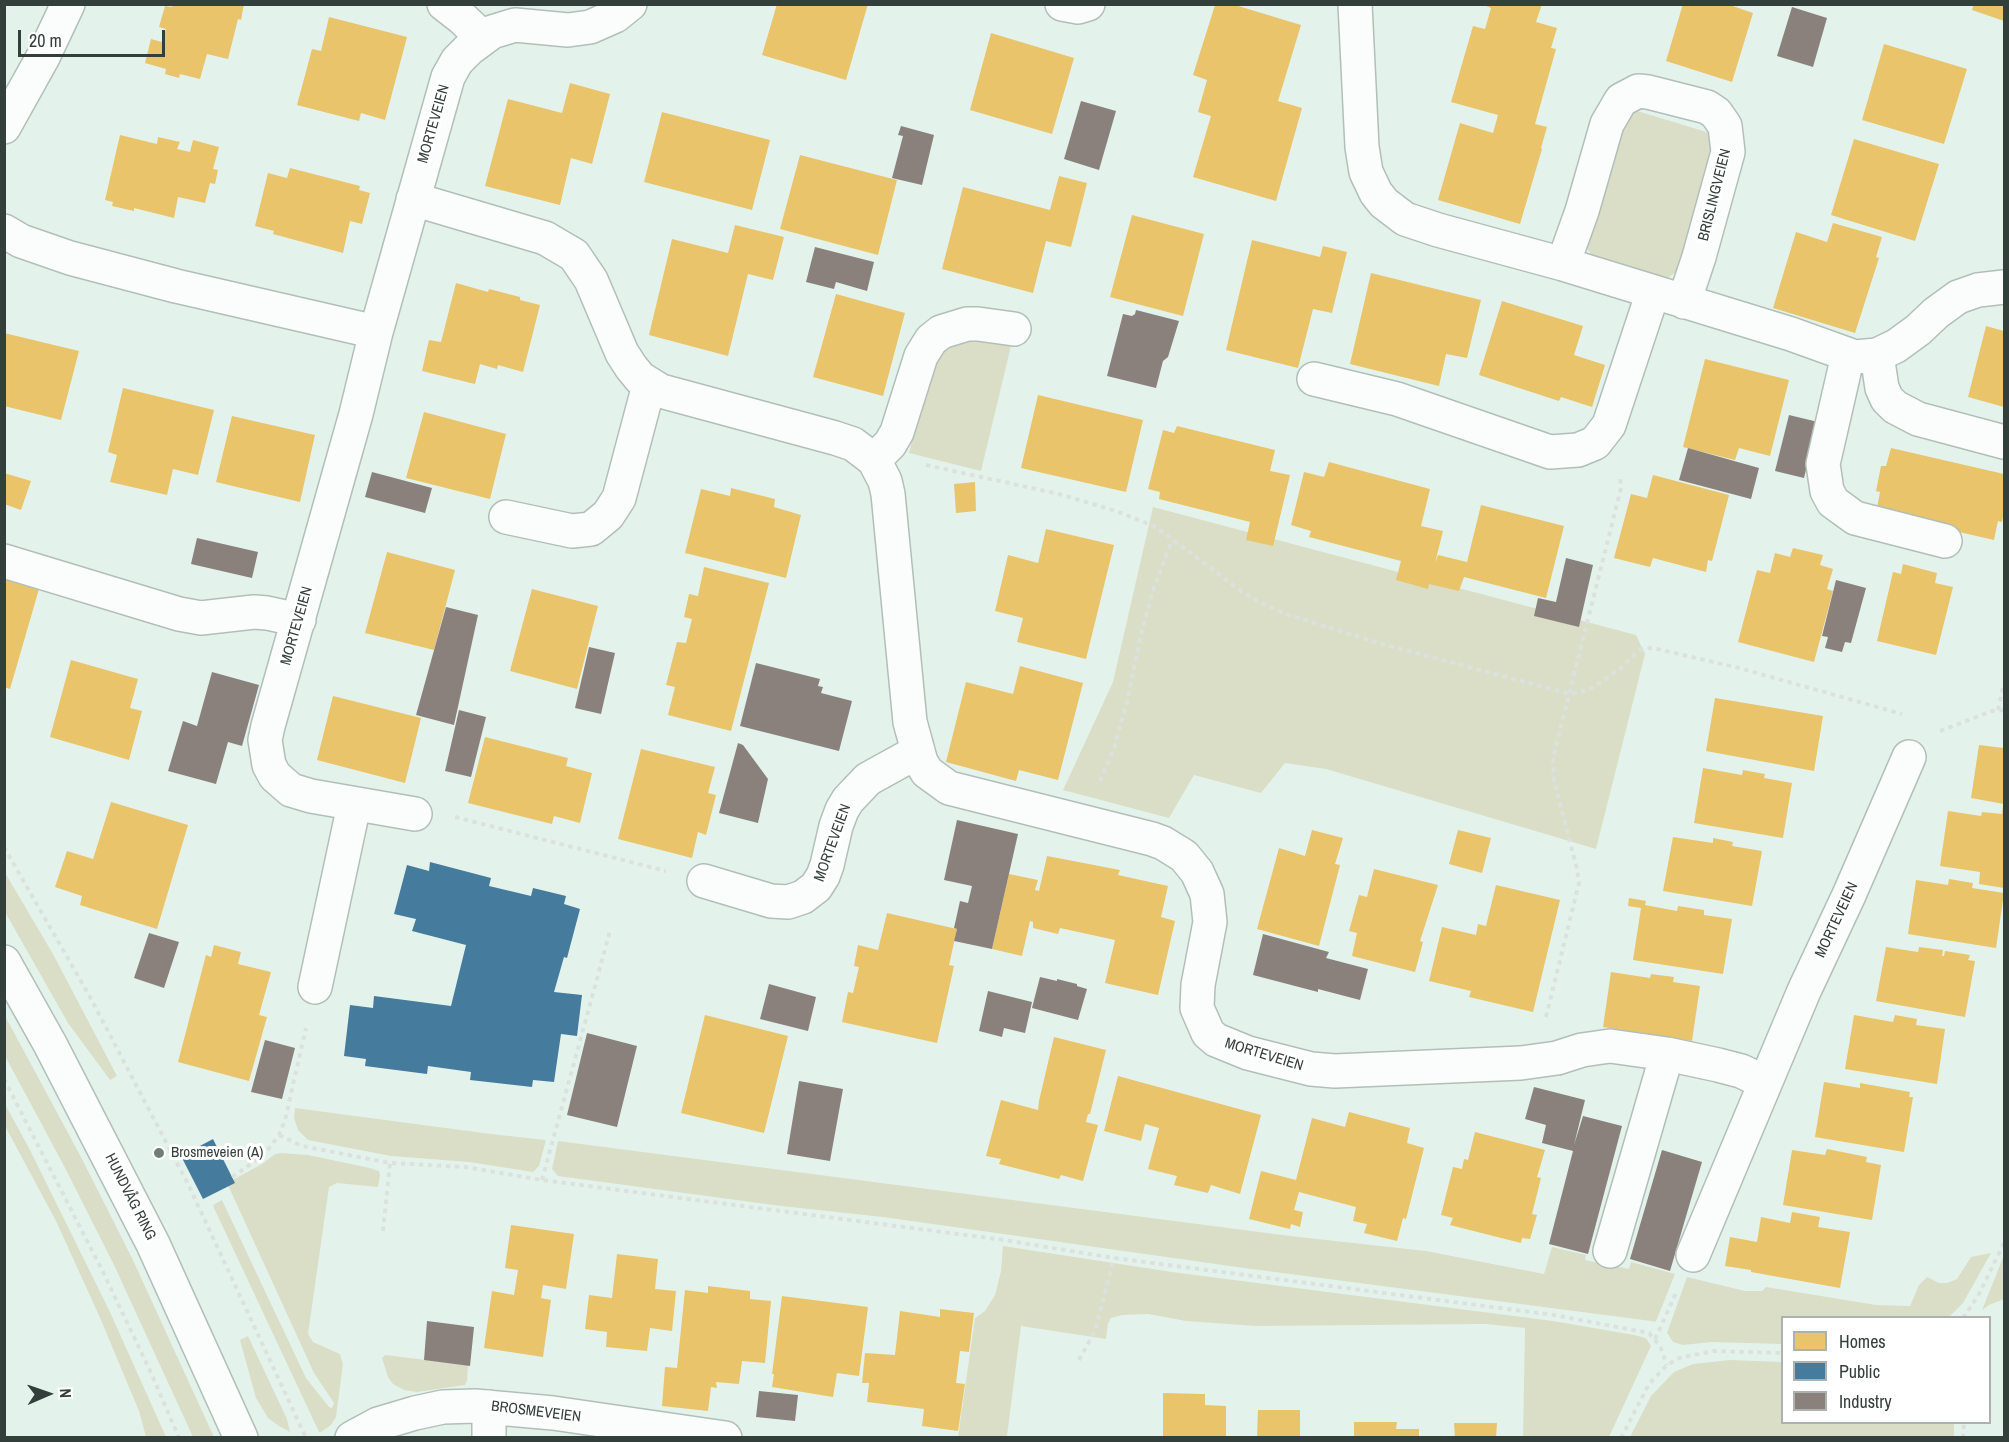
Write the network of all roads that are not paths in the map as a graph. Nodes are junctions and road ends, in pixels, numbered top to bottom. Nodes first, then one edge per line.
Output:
1 (68, 4) edge
2 (444, 4) edge
3 (630, 4) edge
4 (1062, 4) edge
5 (1088, 4) edge
6 (1355, 4) edge
7 (483, 38) junction
8 (4, 127) edge
9 (413, 199) junction
10 (4, 231) edge
11 (1563, 264) junction
12 (2004, 287) edge
13 (1653, 292) junction
14 (1684, 302) junction
15 (1014, 329) dead end
16 (376, 332) junction
17 (1862, 355) junction
18 (1314, 380) dead end
19 (649, 384) junction
20 (2004, 442) edge
21 (878, 457) junction
22 (506, 517) dead end
23 (1945, 541) dead end
24 (4, 561) edge
25 (299, 620) junction
26 (917, 752) junction
27 (1909, 757) road end
28 (354, 805) junction
29 (415, 814) road end
30 (704, 881) road end
31 (4, 962) edge
32 (315, 987) road end
33 (1667, 1054) junction
34 (1764, 1082) junction
35 (1610, 1251) dead end
36 (1692, 1255) road end
37 (489, 1422) edge
38 (242, 1437) edge
39 (352, 1437) edge
40 (724, 1437) edge

1 - 8 street
2 - 7 street
3 - 7 street, MORTEVEIEN
4 - 5 street
6 - 11 street
7 - 9 street, MORTEVEIEN
9 - 16 street, MORTEVEIEN
9 - 19 street
10 - 16 street
11 - 13 street
11 - 14 street, BRISLINGVEIEN
12 - 17 street
13 - 14 street
13 - 18 street
14 - 17 street
15 - 21 street
16 - 25 street, MORTEVEIEN
17 - 20 street
17 - 23 street
19 - 21 street
19 - 22 street
21 - 26 street, MORTEVEIEN
24 - 25 street
25 - 28 street, MORTEVEIEN
26 - 30 street, MORTEVEIEN
26 - 33 street, MORTEVEIEN
27 - 34 street, MORTEVEIEN
28 - 29 street, MORTEVEIEN
28 - 32 street
31 - 38 street, HUNDVÅG RING
33 - 34 street, MORTEVEIEN
33 - 35 street
34 - 36 street, MORTEVEIEN
37 - 39 street, BROSMEVEIEN
37 - 40 street, BROSMEVEIEN

